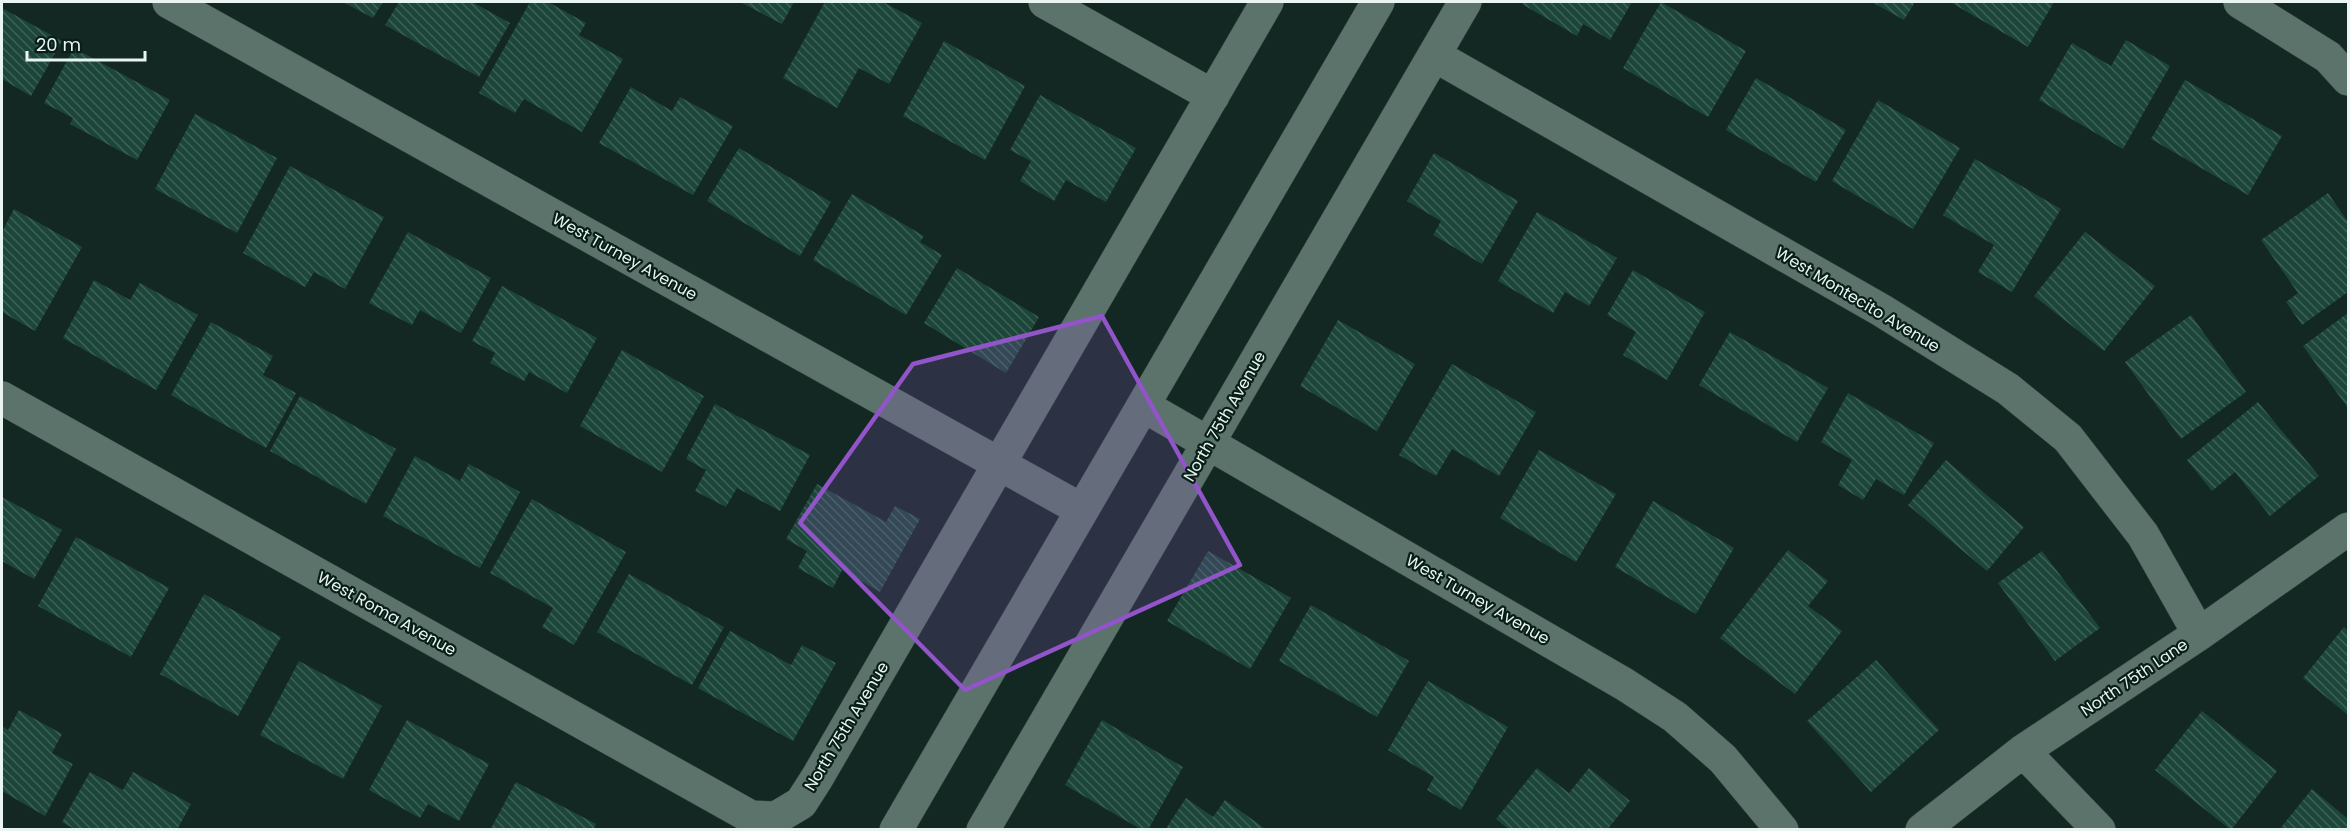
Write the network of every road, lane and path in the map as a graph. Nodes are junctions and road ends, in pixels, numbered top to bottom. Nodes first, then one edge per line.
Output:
1 (169, 2) edge
2 (1045, 2) edge
3 (1267, 2) edge
4 (1378, 2) edge
5 (1465, 2) edge
6 (2240, 2) edge
7 (1434, 55) junction
8 (2349, 79) edge
9 (1213, 96) junction
10 (2, 398) edge
11 (1144, 406) junction
12 (1208, 443) junction
13 (999, 464) junction
14 (1082, 510) junction
15 (2349, 530) edge
16 (2199, 634) junction
17 (2023, 751) junction
18 (776, 818) joint
19 (896, 830) edge
20 (983, 830) edge
21 (1782, 830) edge
22 (1922, 830) edge
23 (2099, 830) edge

1 - 13 street, West Turney Avenue
2 - 9 street
3 - 9 street, North 75th Avenue
4 - 11 street
5 - 7 street, North 75th Avenue
6 - 8 street
7 - 12 street, North 75th Avenue
7 - 16 street, West Montecito Avenue
9 - 13 street, North 75th Avenue
10 - 18 street, West Roma Avenue
11 - 12 street, West Turney Avenue
11 - 14 street
12 - 20 street, North 75th Avenue
12 - 21 street, West Turney Avenue
13 - 14 street, West Turney Avenue
13 - 18 street, North 75th Avenue
14 - 19 street
15 - 16 street, North 75th Lane
16 - 17 street, North 75th Lane
17 - 22 street, North 75th Lane
17 - 23 street

